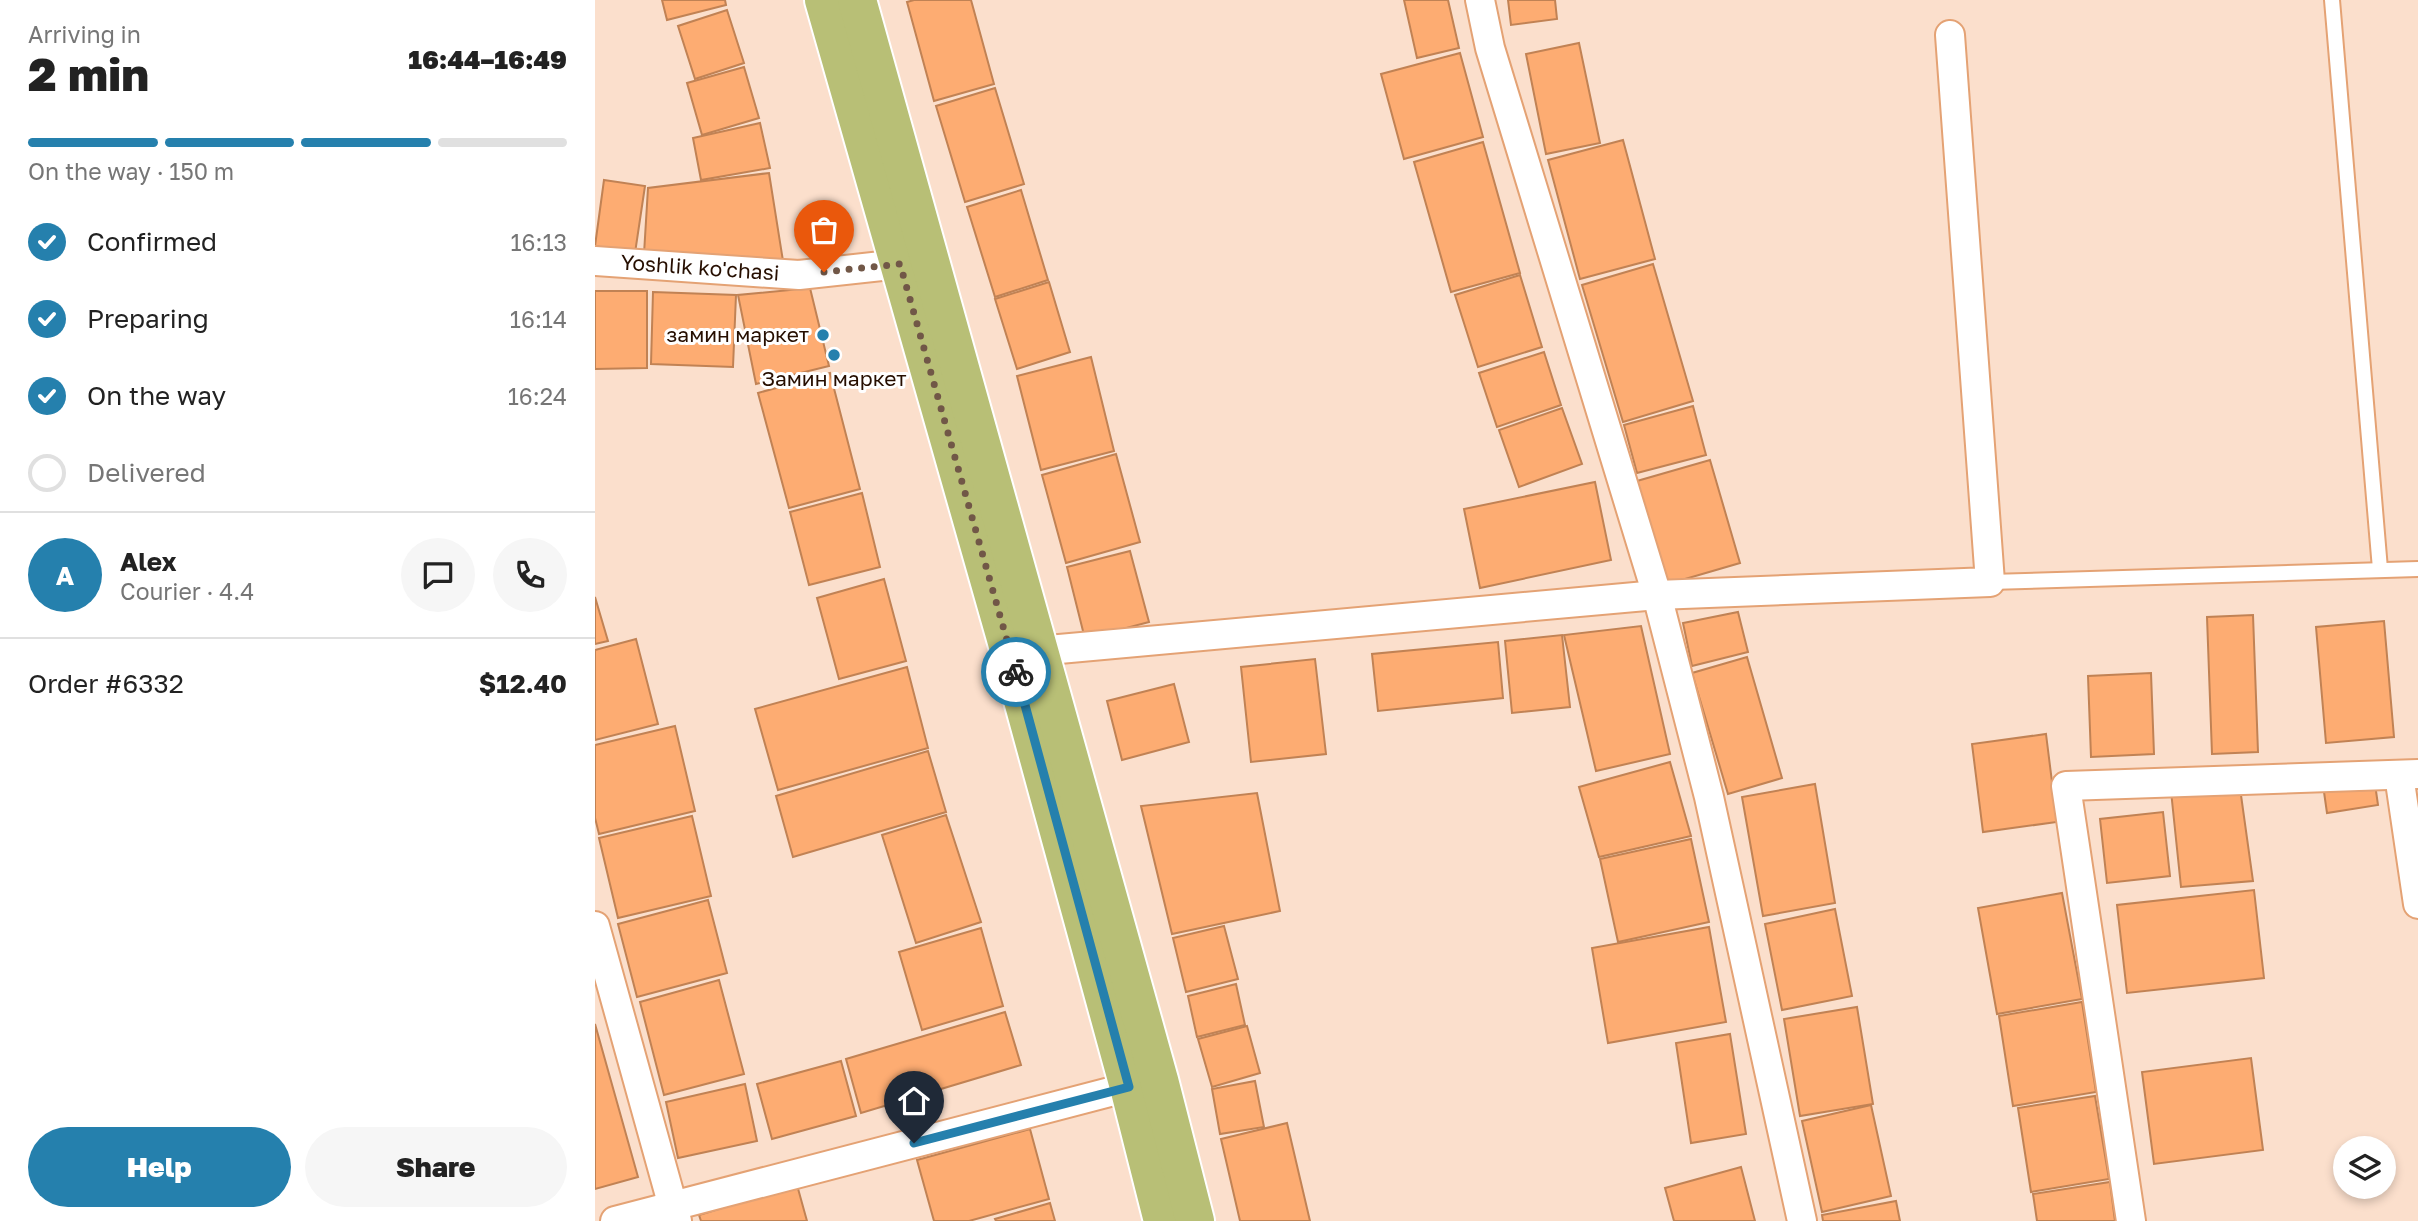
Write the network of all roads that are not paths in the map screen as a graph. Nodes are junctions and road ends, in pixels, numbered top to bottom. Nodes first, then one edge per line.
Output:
1 (824, 0) edge
2 (857, 0) edge
3 (1480, 0) edge
4 (2332, 0) edge
5 (1950, 35) dead end
6 (914, 260) junction
7 (595, 261) edge
8 (2380, 569) junction
9 (2418, 569) edge
10 (1990, 582) junction
11 (1657, 595) junction
12 (1037, 651) junction
13 (2408, 775) edge
14 (2418, 904) edge
15 (595, 926) edge
16 (1129, 1087) junction
17 (675, 1214) edge
18 (615, 1221) edge
19 (1163, 1221) edge
20 (1195, 1221) edge
21 (1802, 1221) edge
22 (2131, 1221) edge

1 - 6 main road
2 - 6 main road
3 - 11 street
4 - 8 lane
5 - 10 street
6 - 7 street, Yoshlik ko'chasi
6 - 12 main road
6 - 16 main road
8 - 9 lane
8 - 10 lane
10 - 11 street
11 - 12 street
11 - 21 street
12 - 20 main road
13 - 14 street
13 - 22 street
15 - 17 street
16 - 17 street
16 - 19 main road
17 - 18 street

